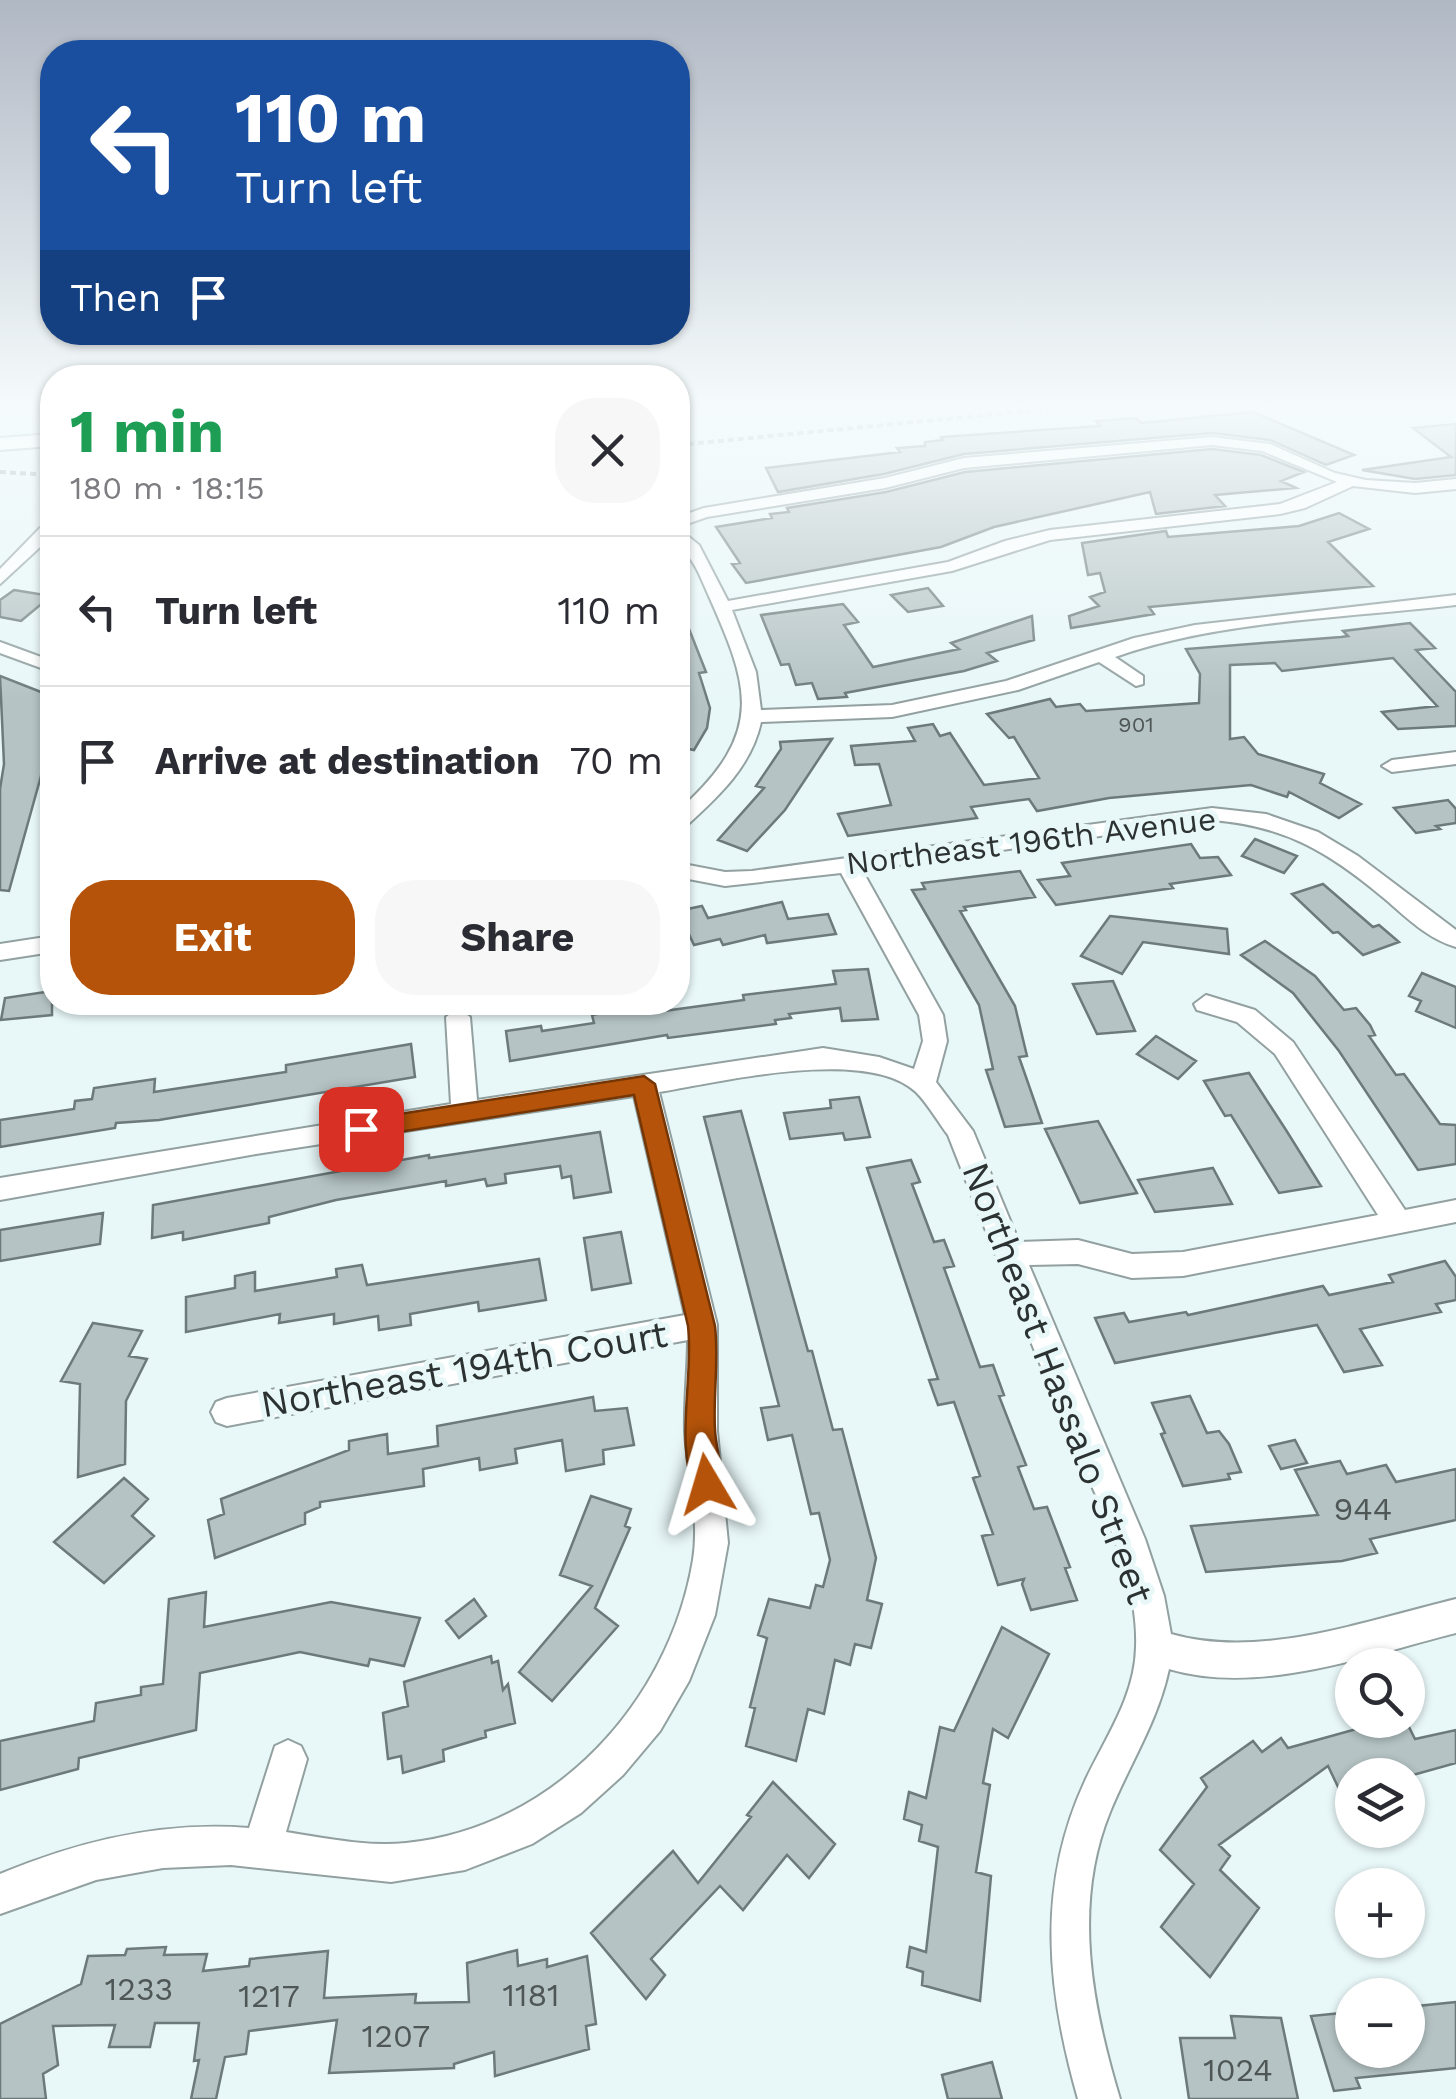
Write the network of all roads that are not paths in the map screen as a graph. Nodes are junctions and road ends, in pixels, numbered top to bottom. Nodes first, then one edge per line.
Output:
1 (759, 503) edge
2 (1304, 503) edge
3 (690, 519) edge
4 (40, 540) edge
5 (690, 547) edge
6 (0, 579) edge
7 (1456, 600) edge
8 (722, 606) junction
9 (2, 650) edge
10 (1104, 657) junction
11 (40, 663) edge
12 (1136, 680) dead end
13 (755, 716) junction
14 (1456, 758) edge
15 (1392, 766) dead end
16 (690, 811) edge
17 (848, 865) junction
18 (690, 872) edge
19 (1456, 938) edge
20 (40, 946) edge
21 (0, 952) edge
22 (1206, 1004) dead end
23 (458, 1017) dead end
24 (923, 1083) junction
25 (644, 1084) junction
26 (465, 1114) junction
27 (0, 1189) edge
28 (1456, 1212) edge
29 (1398, 1222) junction
30 (1009, 1254) junction
31 (702, 1326) junction
32 (227, 1412) dead end
33 (1456, 1616) edge
34 (1154, 1648) junction
35 (288, 1759) dead end
36 (262, 1848) junction
37 (0, 1894) edge
38 (1100, 2099) edge

1 - 3 street
2 - 8 street
4 - 6 street
5 - 8 street
7 - 10 street
8 - 13 street
9 - 11 street
10 - 12 street
10 - 13 street
13 - 16 street
14 - 15 street
17 - 18 street, Northeast 196th Avenue
17 - 19 street, Northeast 196th Avenue
17 - 24 street
20 - 21 street
22 - 29 street
23 - 26 street
24 - 25 street
24 - 30 street, Northeast Hassalo Street
25 - 26 street
25 - 31 street
26 - 27 street
28 - 29 street
29 - 30 street
30 - 34 street, Northeast Hassalo Street
31 - 32 street, Northeast 194th Court
31 - 36 street
33 - 34 street
34 - 38 street, Northeast Hassalo Street
35 - 36 street
36 - 37 street

